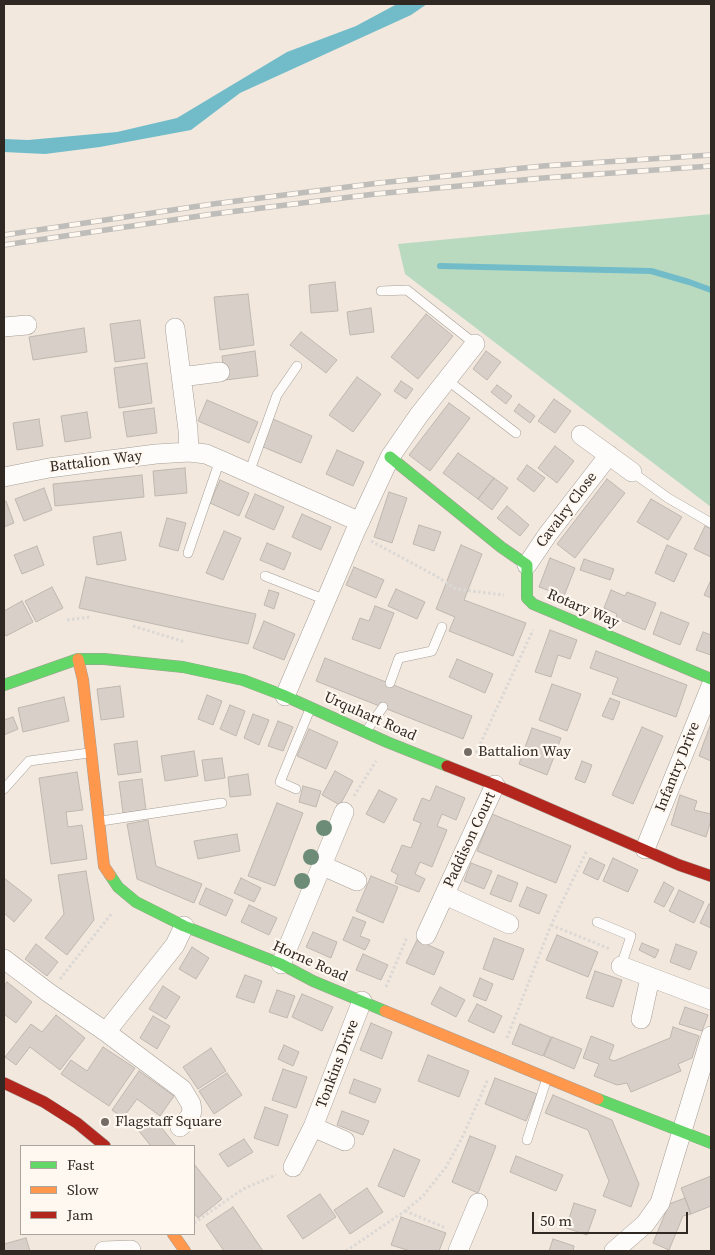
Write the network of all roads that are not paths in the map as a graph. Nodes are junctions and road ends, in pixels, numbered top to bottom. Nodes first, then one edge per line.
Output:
1 (381, 291) dead end
2 (27, 325) dead end
3 (4, 327) edge
4 (175, 328) dead end
5 (475, 344) joint
6 (297, 366) dead end
7 (220, 372) dead end
8 (181, 377) junction
9 (446, 380) junction
10 (516, 433) dead end
11 (581, 436) dead end
12 (189, 452) junction
13 (609, 455) junction
14 (390, 458) junction
15 (220, 460) junction
16 (632, 472) joint
17 (249, 473) junction
18 (4, 477) edge
19 (711, 523) edge
20 (357, 527) junction
21 (188, 553) dead end
22 (527, 565) junction
23 (264, 576) dead end
24 (326, 600) junction
25 (442, 626) dead end
26 (78, 659) junction
27 (711, 679) edge
28 (390, 684) dead end
29 (4, 685) edge
30 (711, 686) edge
31 (285, 696) junction
32 (311, 707) junction
33 (383, 707) dead end
34 (365, 732) junction
35 (92, 752) junction
36 (495, 785) junction
37 (4, 789) edge
38 (296, 789) dead end
39 (222, 803) dead end
40 (344, 812) road end
41 (98, 822) junction
42 (644, 849) junction
43 (321, 865) junction
44 (711, 876) edge
45 (356, 882) dead end
46 (445, 895) junction
47 (597, 922) dead end
48 (508, 924) dead end
49 (184, 926) junction
50 (426, 935) road end
51 (4, 959) edge
52 (623, 961) joint
53 (281, 964) junction
54 (650, 978) junction
55 (711, 1000) edge
56 (370, 1005) junction
57 (641, 1019) dead end
58 (106, 1032) junction
59 (711, 1036) edge
60 (547, 1078) junction
61 (4, 1083) edge
62 (180, 1127) dead end
63 (313, 1127) junction
64 (682, 1132) junction
65 (527, 1140) dead end
66 (345, 1142) dead end
67 (711, 1142) edge
68 (104, 1145) edge
69 (293, 1167) road end
70 (478, 1203) dead end
71 (175, 1235) edge
72 (461, 1243) edge
73 (104, 1245) edge
74 (131, 1250) dead end
75 (185, 1251) edge
76 (614, 1251) edge

1 - 5 lane
2 - 3 street
4 - 8 street
5 - 9 street
6 - 17 lane
7 - 8 street
8 - 12 street
9 - 10 lane
9 - 14 street
11 - 13 street
12 - 15 street, Battalion Way
12 - 18 street, Battalion Way
13 - 16 street
13 - 22 street, Cavalry Close
14 - 20 street
14 - 22 street
15 - 17 street, Battalion Way
15 - 21 lane
16 - 19 lane
17 - 20 street, Battalion Way
20 - 24 street
22 - 27 street, Rotary Way
23 - 24 lane
24 - 31 street
25 - 28 lane
26 - 29 street, Urquhart Road
26 - 31 street, Urquhart Road
26 - 35 street, Horne Road
30 - 42 street, Infantry Drive
31 - 32 street, Urquhart Road
32 - 34 street, Urquhart Road
32 - 38 lane
33 - 34 lane
34 - 36 street, Urquhart Road
35 - 37 lane
35 - 41 street, Horne Road
36 - 42 street, Urquhart Road
36 - 46 street, Paddison Court
39 - 41 lane
40 - 43 street
41 - 49 street, Horne Road
42 - 44 street, Urquhart Road
43 - 45 street
43 - 53 street
46 - 48 street, Paddison Court
46 - 50 street, Paddison Court
47 - 52 lane
49 - 53 street, Horne Road
49 - 58 street
51 - 58 street
52 - 54 street
53 - 56 street, Horne Road
54 - 55 street
54 - 57 street
56 - 60 street, Horne Road
56 - 63 street, Tonkins Drive
58 - 62 street
59 - 64 street
60 - 64 street, Horne Road
60 - 65 lane
61 - 68 street
63 - 66 street, Tonkins Drive
63 - 69 street, Tonkins Drive
64 - 67 street, Horne Road
64 - 76 street
70 - 72 street
71 - 75 street
73 - 74 street

